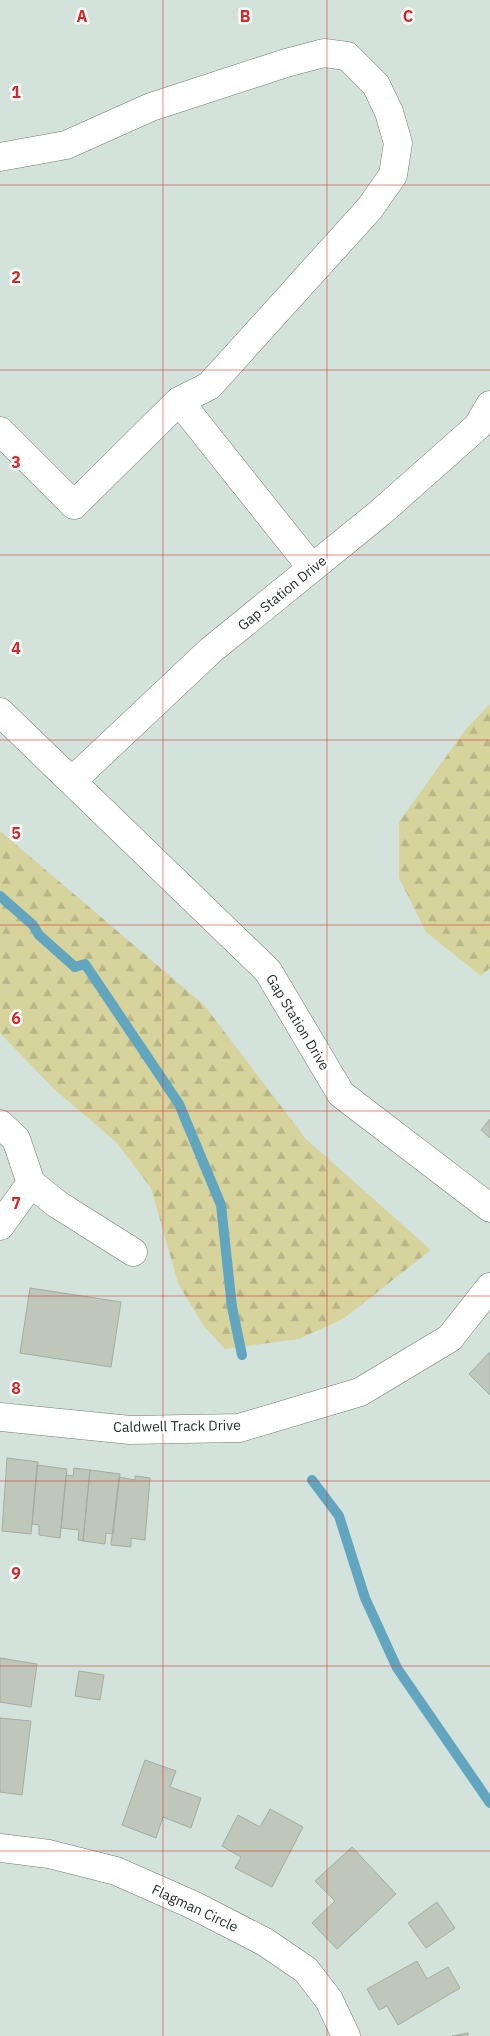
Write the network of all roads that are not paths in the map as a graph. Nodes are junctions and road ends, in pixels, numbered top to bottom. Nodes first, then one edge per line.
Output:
1 (0, 157) edge
2 (179, 401) junction
3 (490, 405) edge
4 (0, 431) edge
5 (312, 568) junction
6 (0, 712) edge
7 (72, 781) junction
8 (0, 1124) edge
9 (31, 1183) junction
10 (490, 1208) edge
11 (0, 1226) edge
12 (134, 1252) dead end
13 (490, 1288) edge
14 (0, 1417) edge
15 (0, 1848) edge
16 (346, 2036) edge

1 - 2 street
2 - 4 street
2 - 5 street
3 - 5 street, Gap Station Drive
5 - 7 street, Gap Station Drive
6 - 7 street, Gap Station Drive
7 - 10 street, Gap Station Drive
8 - 9 street
9 - 11 street
9 - 12 street
13 - 14 street, Caldwell Track Drive
15 - 16 street, Flagman Circle

